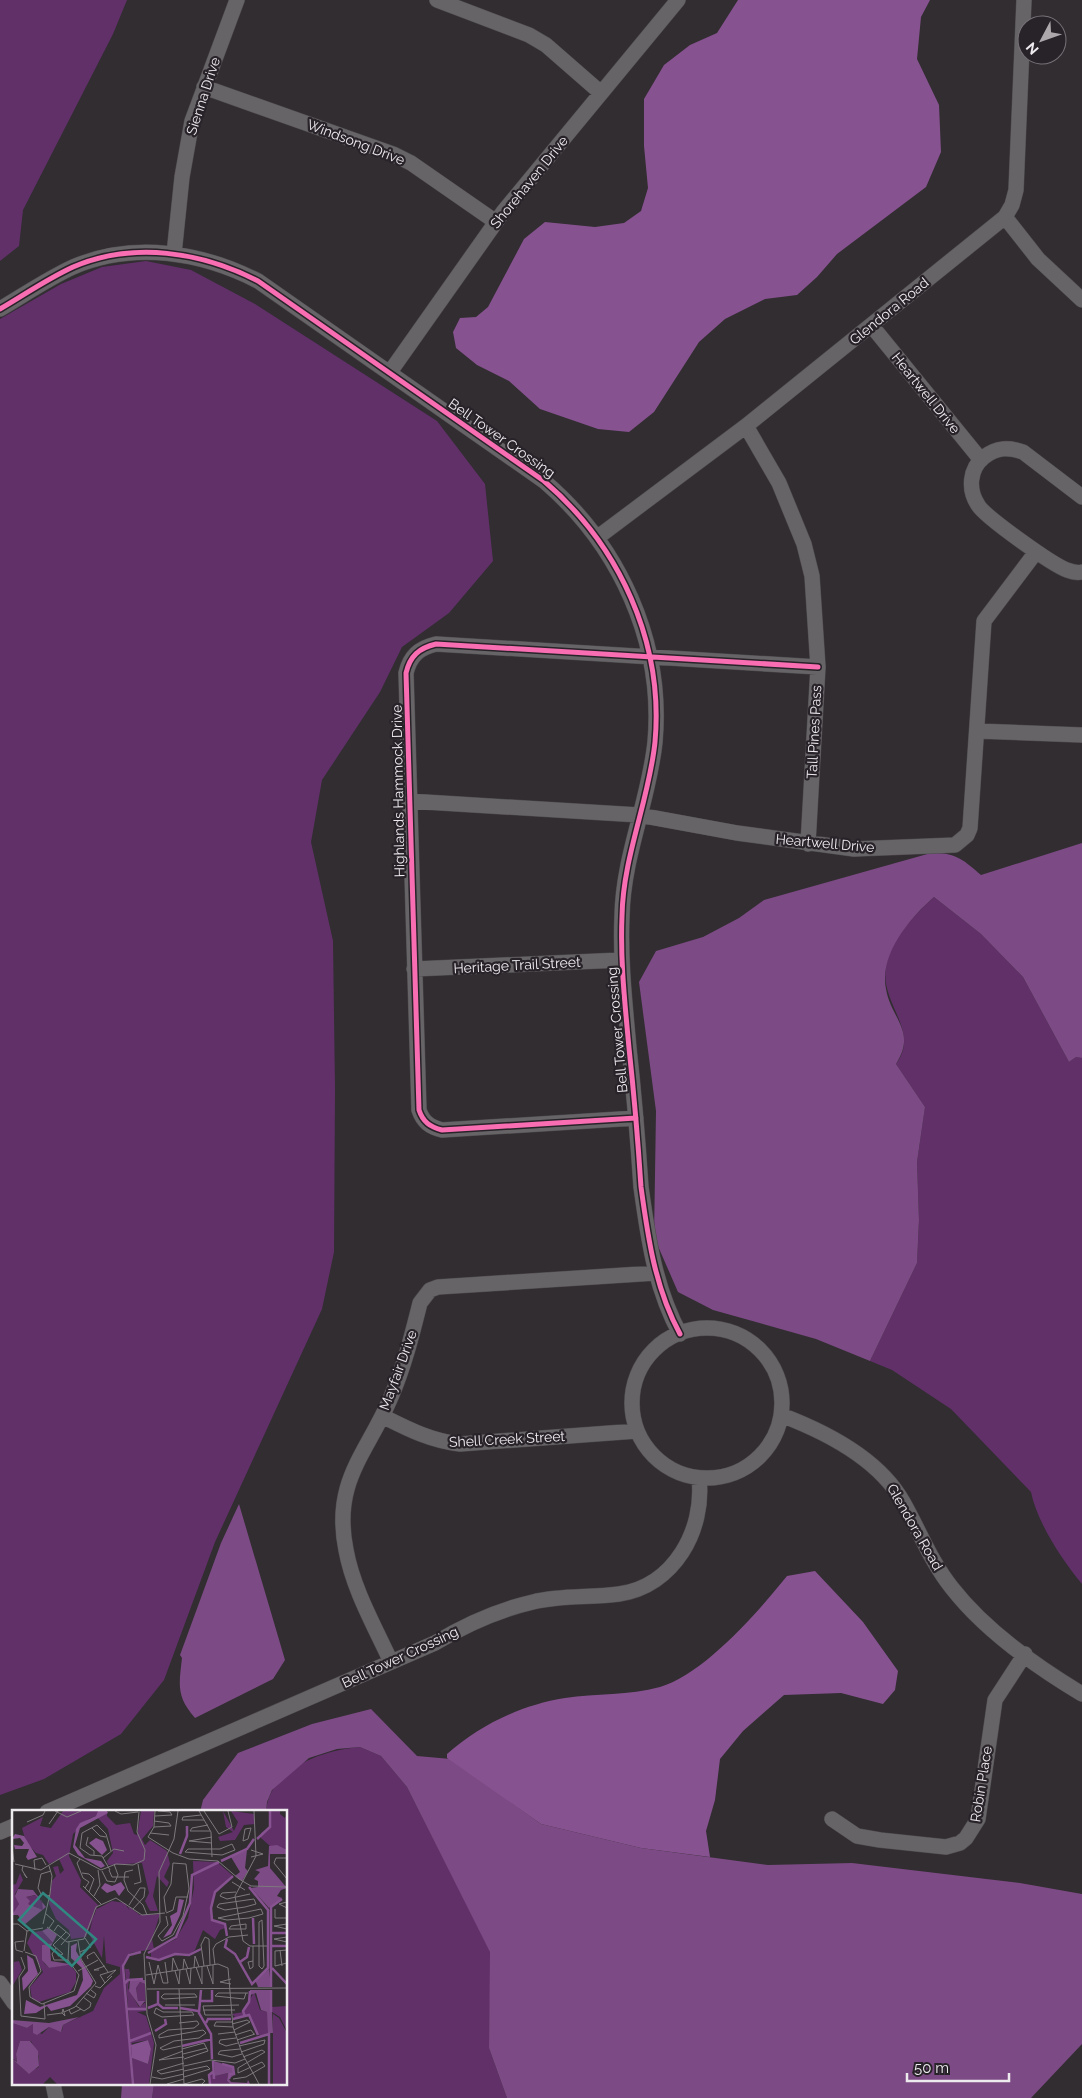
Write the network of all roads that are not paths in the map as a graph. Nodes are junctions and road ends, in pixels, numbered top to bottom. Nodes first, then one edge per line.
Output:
1 (237, 0) edge
2 (438, 0) edge
3 (678, 0) edge
4 (1024, 0) edge
5 (204, 87) junction
6 (601, 92) junction
7 (1005, 217) junction
8 (496, 222) junction
9 (174, 254) junction
10 (1082, 300) edge
11 (0, 309) edge
12 (871, 325) junction
13 (390, 372) junction
14 (746, 426) junction
15 (981, 460) junction
16 (1082, 497) edge
17 (598, 537) junction
18 (1036, 552) junction
19 (1082, 572) edge
20 (649, 656) junction
21 (818, 667) junction
22 (977, 731) junction
23 (1082, 735) edge
24 (409, 801) junction
25 (640, 815) junction
26 (808, 844) junction
27 (621, 960) junction
28 (414, 969) junction
29 (636, 1118) junction
30 (656, 1272) junction
31 (680, 1334) junction
32 (781, 1415) junction
33 (382, 1416) junction
34 (638, 1431) junction
35 (699, 1478) junction
36 (1024, 1654) junction
37 (391, 1662) junction
38 (1082, 1694) edge
39 (52, 1810) edge
40 (832, 1819) dead end
41 (12, 1827) edge
42 (0, 1832) edge
43 (0, 1983) edge
44 (12, 2000) edge

1 - 5 street, Sienna Drive
2 - 6 street
3 - 6 street, Shorehaven Drive
4 - 7 street, Glendora Road
5 - 8 street, Windsong Drive
5 - 9 street, Sienna Drive
6 - 8 street, Shorehaven Drive
7 - 10 street
7 - 12 street, Glendora Road
8 - 13 street, Shorehaven Drive
9 - 11 street, Bell Tower Crossing
9 - 13 street, Bell Tower Crossing
12 - 14 street, Glendora Road
12 - 15 street, Heartwell Drive
13 - 17 street, Bell Tower Crossing
14 - 17 street, Glendora Road
14 - 21 street, Tall Pines Pass
15 - 16 street
15 - 18 street
17 - 20 street, Bell Tower Crossing
18 - 19 street
18 - 22 street, Heartwell Drive
20 - 21 street, Highlands Hammock Drive
20 - 24 street, Highlands Hammock Drive
20 - 25 street, Bell Tower Crossing
21 - 26 street, Tall Pines Pass
22 - 23 street
22 - 26 street, Heartwell Drive
24 - 25 street, Heartwell Drive
24 - 28 street, Highlands Hammock Drive
25 - 26 street, Heartwell Drive
25 - 27 street, Bell Tower Crossing
27 - 28 street, Heritage Trail Street
27 - 29 street, Bell Tower Crossing
28 - 29 street, Highlands Hammock Drive
29 - 30 street, Bell Tower Crossing
30 - 31 street, Bell Tower Crossing
30 - 33 street, Mayfair Drive
31 - 32 street
31 - 34 street
32 - 35 street
32 - 36 street, Glendora Road
33 - 34 street, Shell Creek Street
33 - 37 street, Mayfair Drive
34 - 35 street
35 - 37 street, Bell Tower Crossing
36 - 38 street, Glendora Road
36 - 40 street, Robin Place
37 - 39 street, Bell Tower Crossing
41 - 42 street
43 - 44 street

